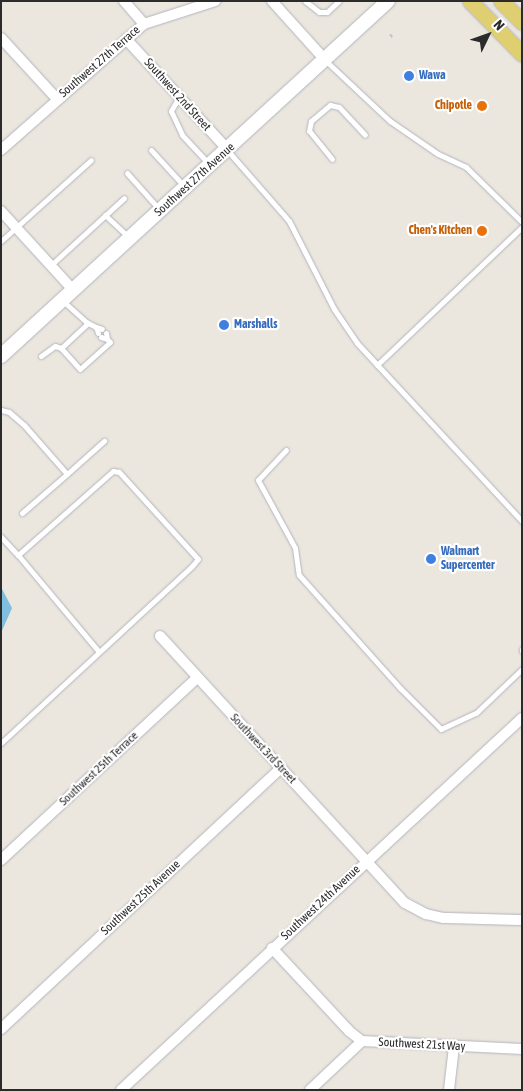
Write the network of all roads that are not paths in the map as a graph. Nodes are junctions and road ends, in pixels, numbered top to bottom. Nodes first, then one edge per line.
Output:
1 (124, 1) edge
2 (215, 1) edge
3 (272, 1) edge
4 (305, 1) edge
5 (339, 1) edge
6 (388, 1) edge
7 (470, 1) edge
8 (501, 1) edge
9 (522, 22) edge
10 (144, 24) junction
11 (1, 38) edge
12 (126, 40) junction
13 (522, 54) edge
14 (326, 60) junction
15 (179, 97) junction
16 (57, 99) junction
17 (365, 135) dead end
18 (1, 150) edge
19 (151, 150) dead end
20 (228, 150) junction
21 (332, 159) dead end
22 (91, 160) dead end
23 (210, 166) junction
24 (127, 173) dead end
25 (186, 188) junction
26 (124, 198) dead end
27 (1, 211) edge
28 (161, 211) junction
29 (105, 215) junction
30 (522, 222) edge
31 (16, 227) junction
32 (522, 227) edge
33 (131, 239) junction
34 (1, 241) edge
35 (51, 265) junction
36 (74, 291) junction
37 (63, 300) junction
38 (88, 323) junction
39 (61, 348) junction
40 (1, 356) edge
41 (41, 356) dead end
42 (377, 365) junction
43 (1, 410) edge
44 (104, 441) dead end
45 (286, 450) dead end
46 (66, 474) junction
47 (22, 513) dead end
48 (522, 521) edge
49 (1, 538) edge
50 (18, 555) junction
51 (160, 636) dead end
52 (98, 652) junction
53 (522, 669) edge
54 (197, 678) junction
55 (522, 718) edge
56 (1, 743) edge
57 (281, 768) junction
58 (1, 860) edge
59 (367, 861) junction
60 (522, 920) edge
61 (272, 948) junction
62 (1, 1028) edge
63 (362, 1041) junction
64 (454, 1047) junction
65 (522, 1049) edge
66 (120, 1090) edge
67 (310, 1090) edge
68 (449, 1090) edge

1 - 10 street
2 - 10 street, Southwest 27th Terrace
3 - 14 street
4 - 5 lane
6 - 14 street, Southwest 27th Avenue
7 - 13 main road
8 - 9 main road
10 - 12 street, Southwest 27th Terrace
11 - 16 street
12 - 15 street, Southwest 2nd Street
12 - 16 street, Southwest 27th Terrace
14 - 20 street, Southwest 27th Avenue
14 - 30 lane
15 - 20 street, Southwest 2nd Street
15 - 23 lane
16 - 18 street, Southwest 27th Terrace
17 - 21 lane
19 - 25 lane
20 - 23 street, Southwest 27th Avenue
20 - 42 lane
22 - 31 lane
23 - 25 street, Southwest 27th Avenue
24 - 28 lane
25 - 28 street, Southwest 27th Avenue
26 - 29 lane
27 - 31 street
28 - 33 street, Southwest 27th Avenue
29 - 33 lane
29 - 35 lane
31 - 34 lane
31 - 35 street
32 - 42 lane
33 - 36 street, Southwest 27th Avenue
35 - 36 street
36 - 37 street, Southwest 27th Avenue
37 - 38 lane
37 - 40 street, Southwest 27th Avenue
38 - 39 lane
38 - 39 lane
39 - 41 lane
42 - 48 lane
43 - 46 lane
44 - 46 lane
45 - 53 lane
46 - 47 lane
49 - 50 lane
50 - 52 lane
50 - 52 lane
51 - 54 street, Southwest 3rd Street
52 - 56 lane
54 - 57 street, Southwest 3rd Street
54 - 58 street, Southwest 25th Terrace
55 - 59 street, Southwest 24th Avenue
57 - 59 street, Southwest 3rd Street
57 - 62 street, Southwest 25th Avenue
59 - 60 street, Southwest 3rd Street
59 - 61 street, Southwest 24th Avenue
61 - 63 street, Southwest 21st Way
61 - 66 street, Southwest 24th Avenue
63 - 64 street, Southwest 21st Way
63 - 67 street
64 - 65 street, Southwest 21st Way
64 - 68 street

